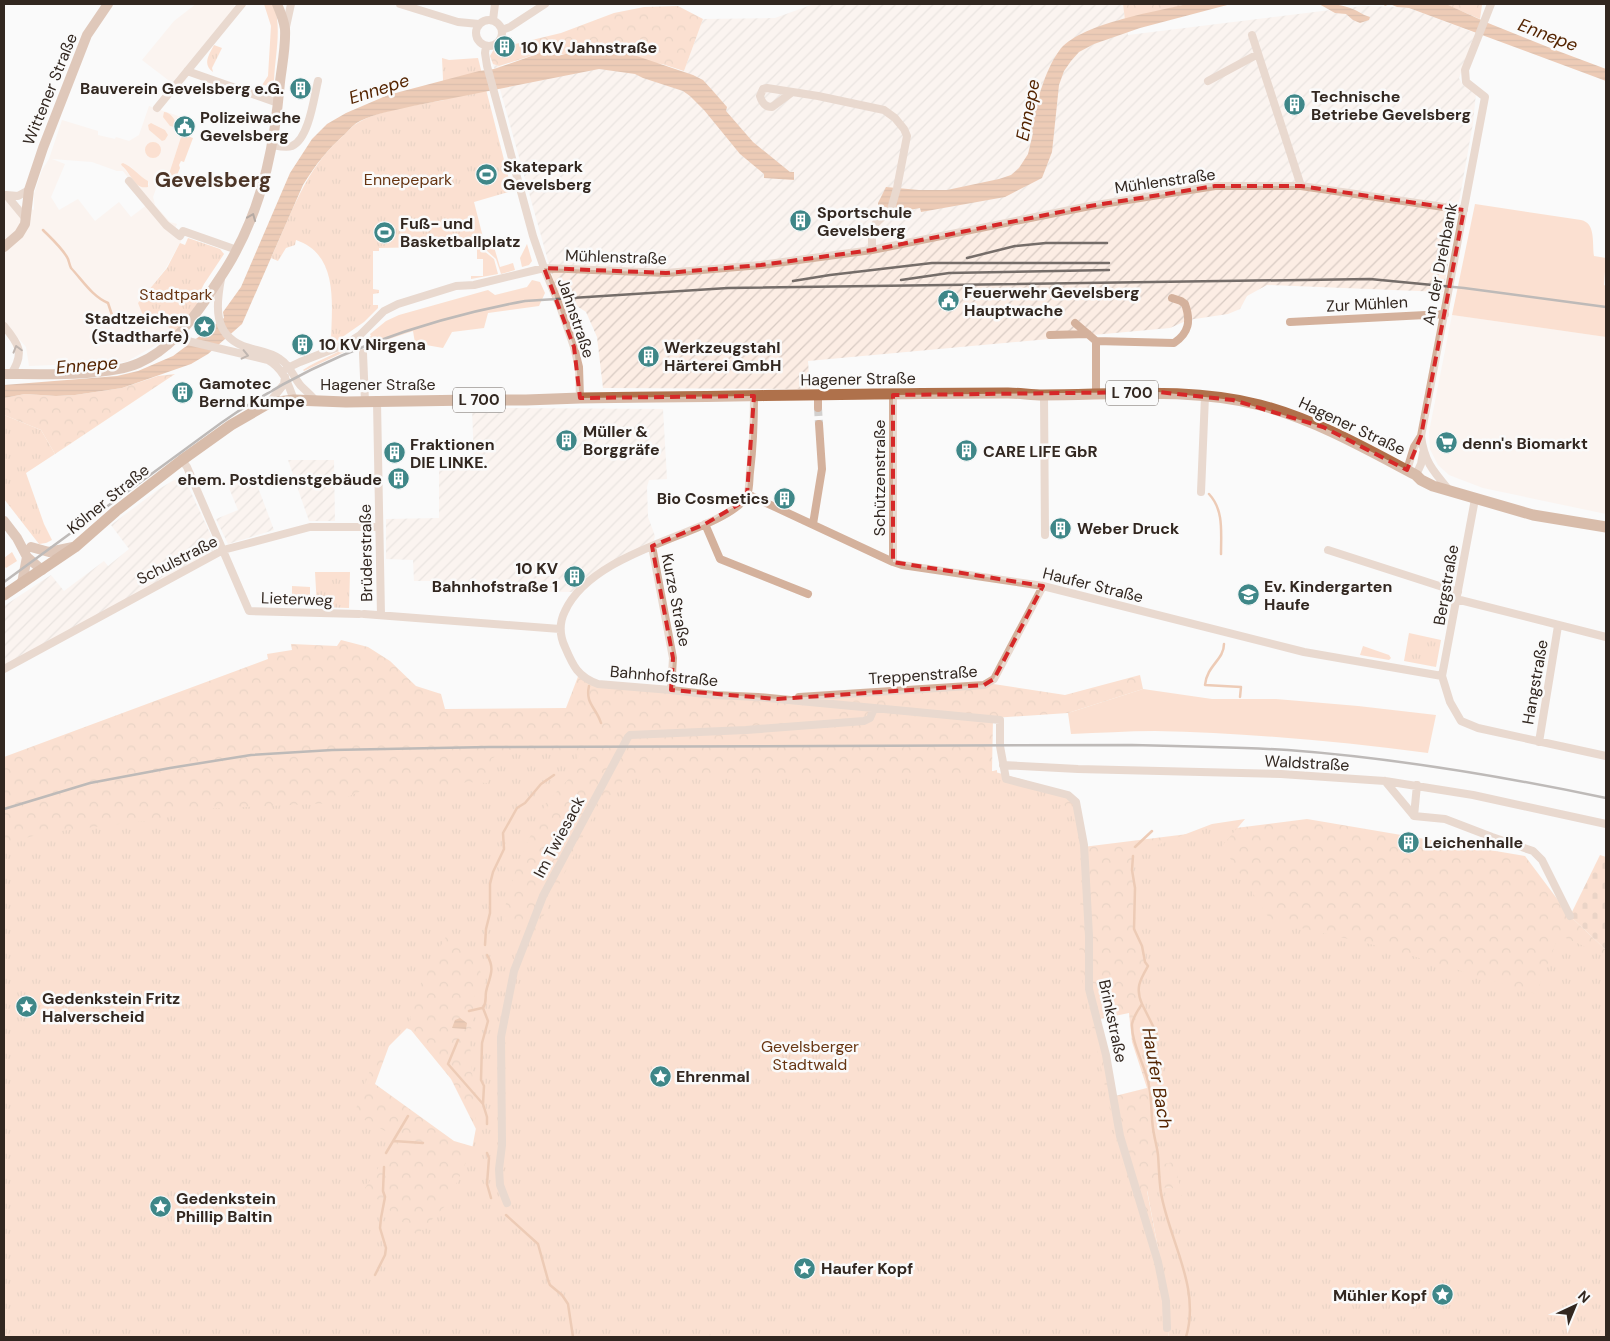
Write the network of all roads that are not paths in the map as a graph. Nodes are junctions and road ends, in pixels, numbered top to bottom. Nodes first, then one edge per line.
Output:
1 (108, 4) edge
2 (242, 4) edge
3 (277, 4) edge
4 (292, 4) edge
5 (400, 4) edge
6 (496, 4) edge
7 (545, 4) edge
8 (1491, 4) edge
9 (493, 20) junction
10 (458, 22) junction
11 (479, 24) junction
12 (285, 28) junction
13 (502, 30) junction
14 (1252, 35) dead end
15 (476, 36) junction
16 (486, 46) junction
17 (1258, 54) junction
18 (187, 71) junction
19 (318, 81) dead end
20 (1208, 81) dead end
21 (791, 93) dead end
22 (278, 103) junction
23 (157, 108) dead end
24 (272, 146) junction
25 (129, 181) dead end
26 (1301, 186) junction
27 (29, 190) junction
28 (5, 195) edge
29 (1464, 210) junction
30 (27, 220) junction
31 (4, 247) edge
32 (237, 250) junction
33 (872, 250) junction
34 (544, 268) junction
35 (222, 275) junction
36 (1172, 298) dead end
37 (1444, 314) junction
38 (1290, 322) dead end
39 (1075, 323) dead end
40 (4, 326) edge
41 (1088, 334) junction
42 (1050, 335) dead end
43 (175, 338) junction
44 (1096, 341) junction
45 (363, 353) dead end
46 (289, 366) junction
47 (7, 374) edge
48 (283, 374) junction
49 (1096, 393) junction
50 (893, 394) junction
51 (1044, 395) junction
52 (754, 396) junction
53 (818, 396) junction
54 (1205, 396) junction
55 (580, 398) junction
56 (294, 400) junction
57 (315, 400) junction
58 (371, 402) junction
59 (269, 404) junction
60 (818, 408) tunnel mouth
61 (819, 424) tunnel mouth
62 (230, 425) joint
63 (1421, 436) junction
64 (1423, 452) junction
65 (182, 460) junction
66 (1411, 472) junction
67 (1449, 490) junction
68 (1201, 492) dead end
69 (747, 494) junction
70 (1475, 499) junction
71 (4, 521) edge
72 (705, 524) junction
73 (813, 524) junction
74 (379, 527) junction
75 (1606, 528) edge
76 (1044, 535) dead end
77 (652, 546) junction
78 (75, 547) junction
79 (223, 550) junction
80 (1328, 550) dead end
81 (29, 552) junction
82 (893, 562) junction
83 (42, 570) junction
84 (22, 583) junction
85 (1043, 586) junction
86 (808, 594) dead end
87 (4, 595) edge
88 (1457, 596) junction
89 (381, 615) junction
90 (1558, 626) junction
91 (560, 629) junction
92 (1606, 637) edge
93 (4, 669) edge
94 (1442, 676) junction
95 (671, 690) junction
96 (777, 699) junction
97 (874, 709) junction
98 (1539, 742) junction
99 (1606, 756) edge
100 (1002, 765) junction
101 (1385, 781) junction
102 (1417, 785) junction
103 (1414, 816) junction
104 (1606, 824) edge
105 (1570, 916) dead end
106 (507, 1204) dead end
107 (1167, 1328) dead end

1 - 27 main road, Wittener Straße
2 - 18 street
3 - 12 main road
4 - 12 street
5 - 10 street
6 - 9 street
7 - 13 street
8 - 29 street, An der Drehbank
9 - 11 street
9 - 13 street
10 - 11 street
10 - 15 street
11 - 15 street
12 - 22 main road
13 - 16 street
14 - 17 street
15 - 16 street
16 - 34 street, Jahnstraße
17 - 20 street
17 - 26 street
18 - 22 street
18 - 23 street
19 - 24 street
21 - 33 street
22 - 24 main road
32 -> 24 main road
25 - 32 street
26 - 29 street, Mühlenstraße
26 - 33 street, Mühlenstraße
27 - 28 street
27 - 30 main road, Wittener Straße
28 - 30 street
29 - 37 street, An der Drehbank
30 - 31 main road
32 - 35 main road
33 - 34 street, Mühlenstraße
34 - 46 street, Mühlenstraße
34 - 55 street, Jahnstraße
35 - 43 main road
35 - 46 street
36 - 44 street
37 - 38 street, Zur Mühlen
37 - 63 street, An der Drehbank
39 - 41 street
47 -> 40 street
41 - 42 street
41 - 44 street
43 - 47 main road
43 -> 48 street
44 - 49 street
45 - 58 street, Brüderstraße
46 - 48 street, Mühlenstraße
46 - 57 street
48 - 56 street
48 - 59 street
49 - 51 main road, Hagener Straße / L 700
49 - 54 main road, Hagener Straße / L 700
50 - 51 main road, Hagener Straße / L 700
50 - 53 main road, Hagener Straße / L 700
50 - 82 street, Schützenstraße
51 - 76 street
52 - 53 main road, Hagener Straße / L 700
52 - 55 main road, Hagener Straße / L 700
52 - 69 street
53 - 60 street
54 - 66 main road, Hagener Straße / L 700
54 - 68 street
55 - 58 main road, Hagener Straße / L 700
56 - 57 main road, Hagener Straße / L 700
56 - 59 main road, Hagener Straße / L 700
57 - 58 main road, Hagener Straße / L 700
58 - 74 street, Brüderstraße
59 - 62 main road, Hagener Straße / L 700
61 - 73 street
62 - 65 main road, Kölner Straße / L 700
63 - 64 street, An der Drehbank
63 - 66 street, An der Drehbank
64 - 66 street, An der Drehbank
64 - 67 street, An der Drehbank
65 - 78 main road, Kölner Straße / L 700
65 - 79 street, Lieterweg
66 - 67 main road, Hagener Straße / L 700
67 - 70 main road, Hagener Straße / L 700
69 - 72 street
69 - 73 street, Haufer Straße
70 - 75 main road, Hagener Straße / L 700
70 - 88 street, Bergstraße
71 - 81 main road
72 - 77 street
72 - 86 street
73 - 82 street, Haufer Straße
74 - 79 street, Schulstraße
74 - 89 street, Brüderstraße
77 - 91 street
77 - 95 street, Kurze Straße
78 - 81 main road
78 - 83 main road, Kölner Straße / L 700
79 - 89 street, Lieterweg
79 - 93 street, Schulstraße
80 - 88 street
81 - 83 main road
81 - 84 main road
82 - 85 street, Haufer Straße
83 - 84 main road, Kölner Straße / L 700
84 - 87 main road, Kölner Straße / L 700
85 - 94 street, Haufer Straße
85 - 96 street, Treppenstraße
88 - 90 street
88 - 94 street, Bergstraße
89 - 91 street, Brüderstraße
90 - 92 street
90 - 98 street, Hangstraße
91 - 95 street, Bahnhofstraße
94 - 98 street
95 - 96 street, Bahnhofstraße
96 - 97 street, Bahnhofstraße
97 - 100 street, Bahnhofstraße
97 - 106 street, Im Twiesack
98 - 99 street
100 - 101 street, Waldstraße
100 - 107 street, Brinkstraße
101 - 102 street, Waldstraße
101 - 103 street
102 - 103 street
102 - 104 street, Waldstraße
103 - 105 street

